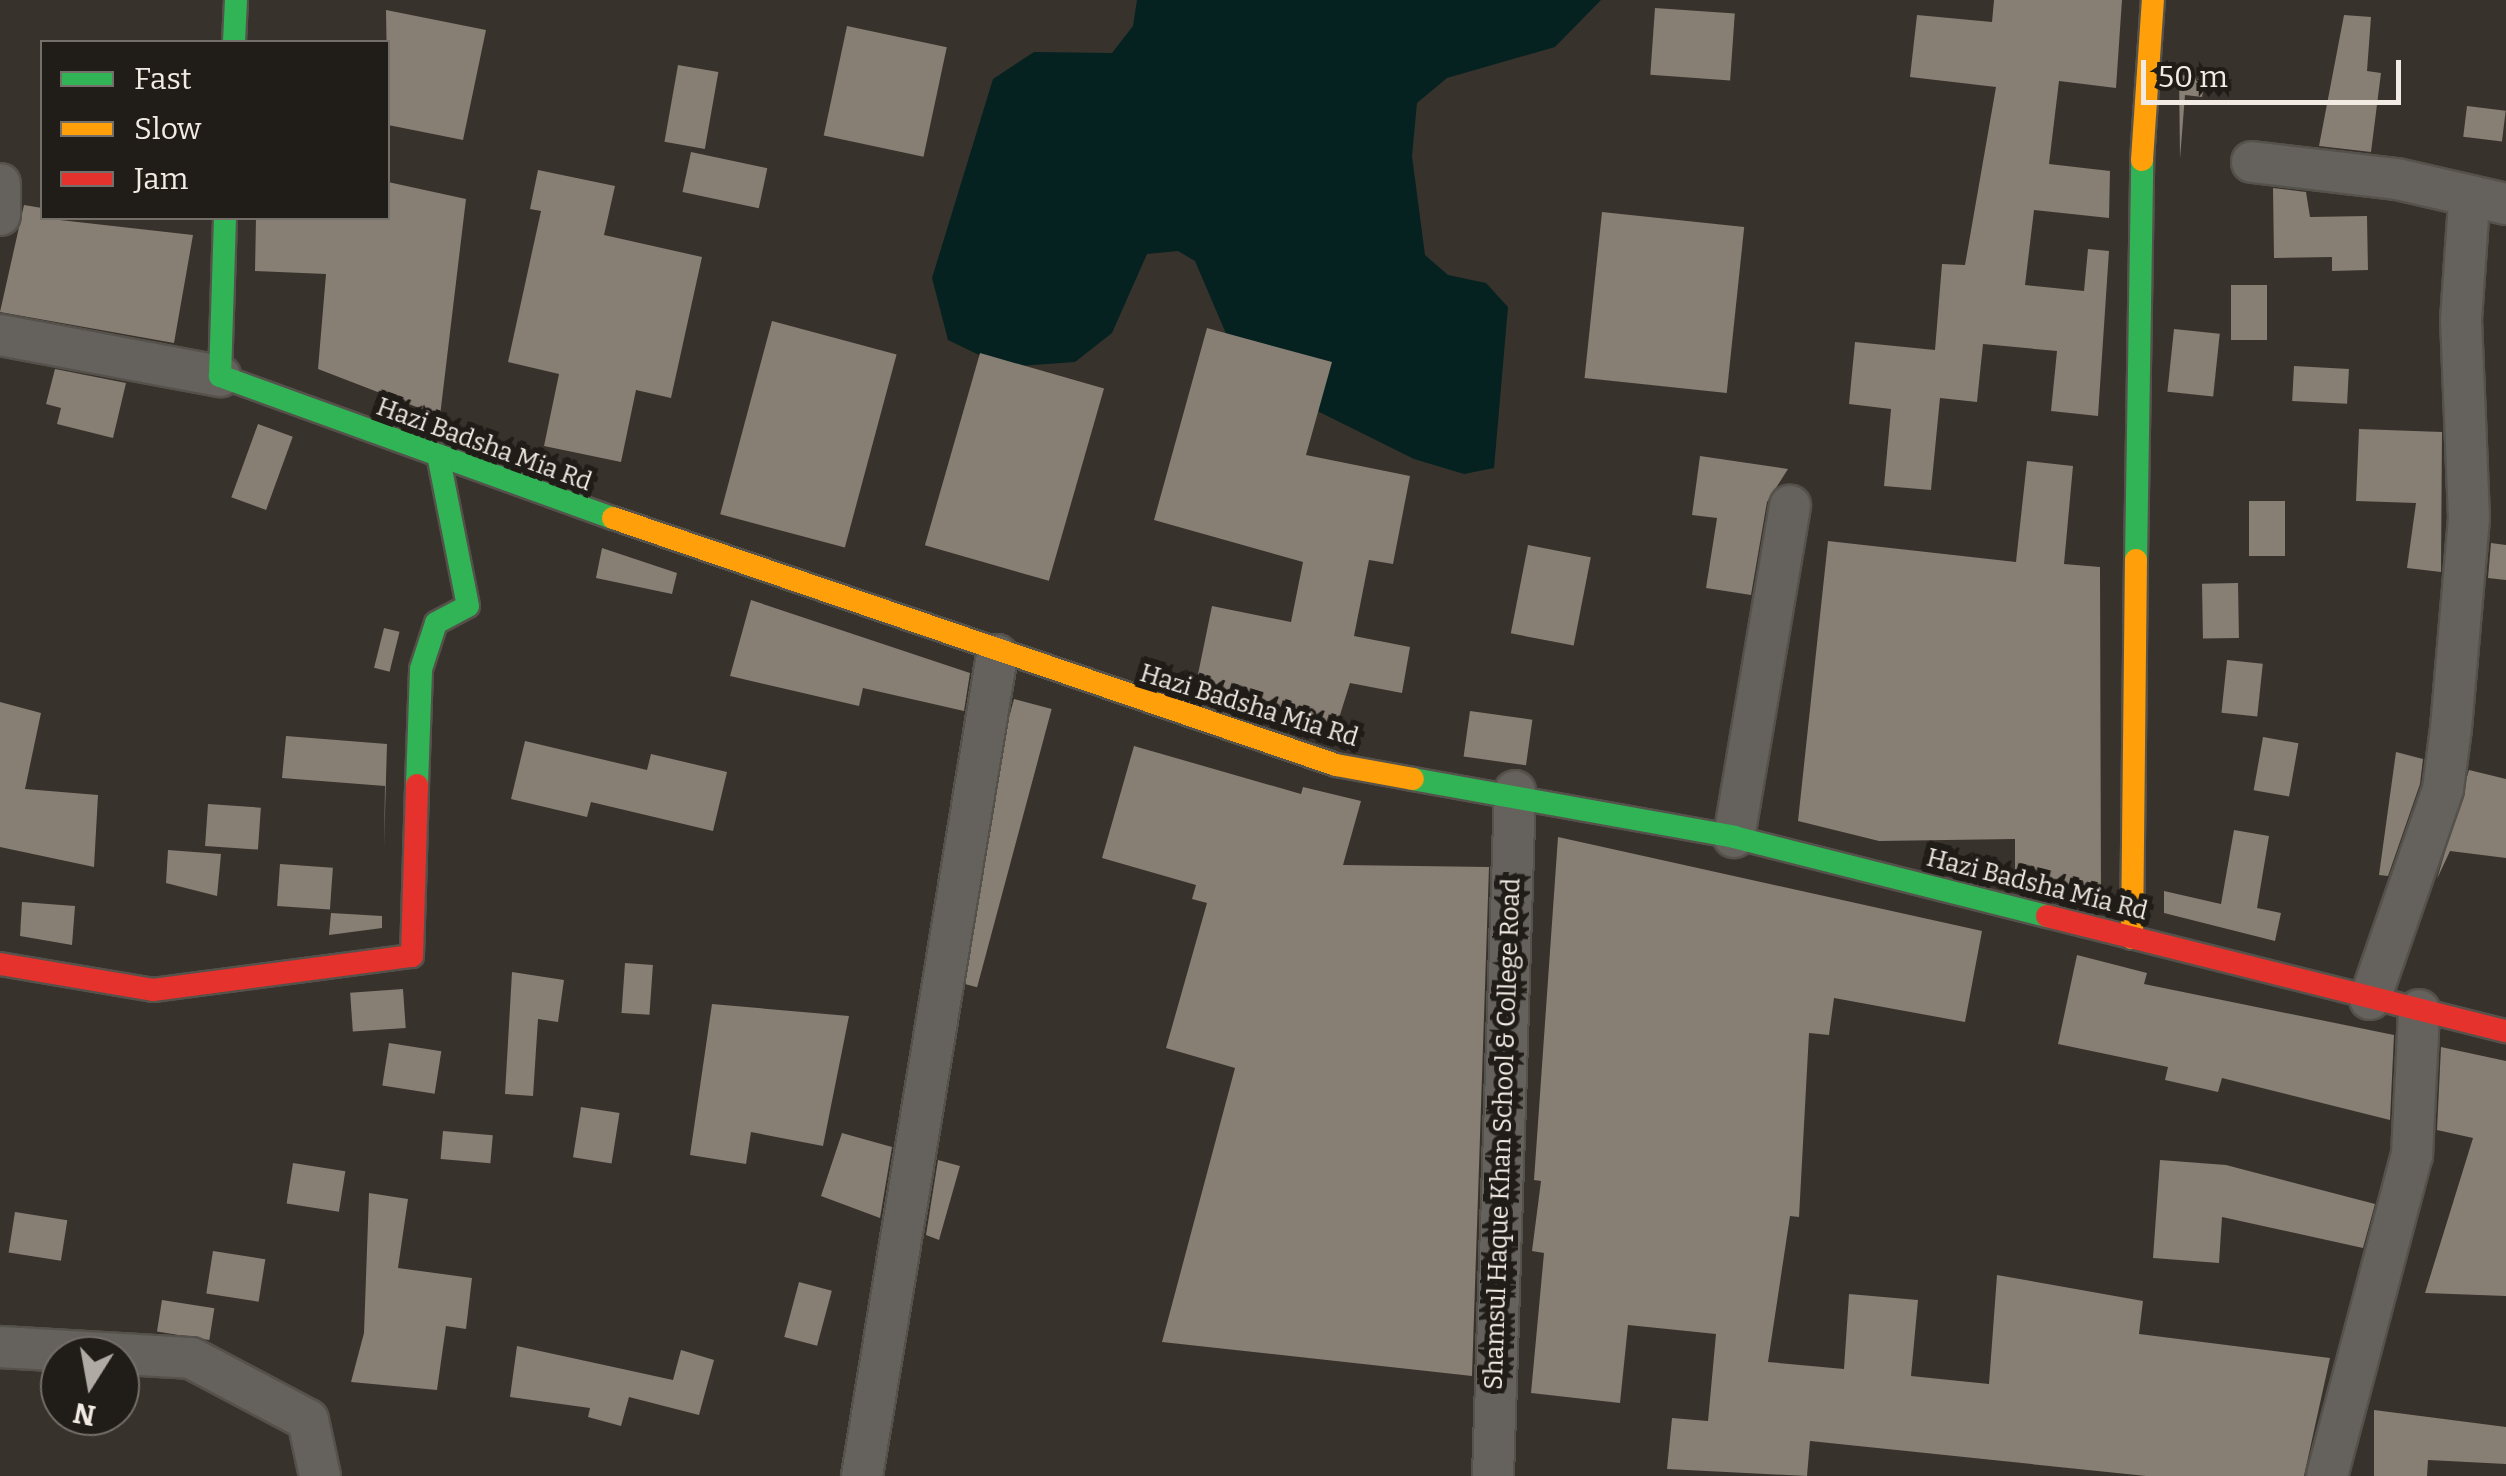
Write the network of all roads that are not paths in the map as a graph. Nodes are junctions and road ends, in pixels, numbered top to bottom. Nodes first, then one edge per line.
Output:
1 (236, 0) edge
2 (2152, 0) edge
3 (234, 40) edge
4 (2252, 162) dead end
5 (0, 184) edge
6 (2487, 203) edge
7 (0, 215) edge
8 (225, 220) edge
9 (0, 335) edge
10 (220, 376) junction
11 (439, 459) junction
12 (1790, 506) dead end
13 (998, 655) junction
14 (1514, 792) junction
15 (1734, 836) junction
16 (2132, 938) junction
17 (0, 964) edge
18 (2370, 999) junction
19 (2418, 1010) junction
20 (2506, 1031) edge
21 (0, 1347) edge
22 (320, 1476) edge
23 (862, 1476) edge
24 (1494, 1476) edge
25 (2326, 1476) edge

1 - 3 main road
2 - 16 main road
4 - 6 street
5 - 7 street
6 - 18 street
8 - 10 main road
9 - 10 street
10 - 11 main road, Hazi Badsha Mia Rd
11 - 13 main road, Hazi Badsha Mia Rd
11 - 17 main road
12 - 15 street
13 - 14 main road, Hazi Badsha Mia Rd
13 - 23 street
14 - 15 main road, Hazi Badsha Mia Rd
14 - 24 street, Shamsul Haque Khan School & College Road
15 - 16 main road, Hazi Badsha Mia Rd
16 - 18 main road, Hazi Badsha Mia Rd
18 - 19 main road, Hazi Badsha Mia Rd
19 - 20 main road, Hazi Badsha Mia Rd
19 - 25 street
21 - 22 street

